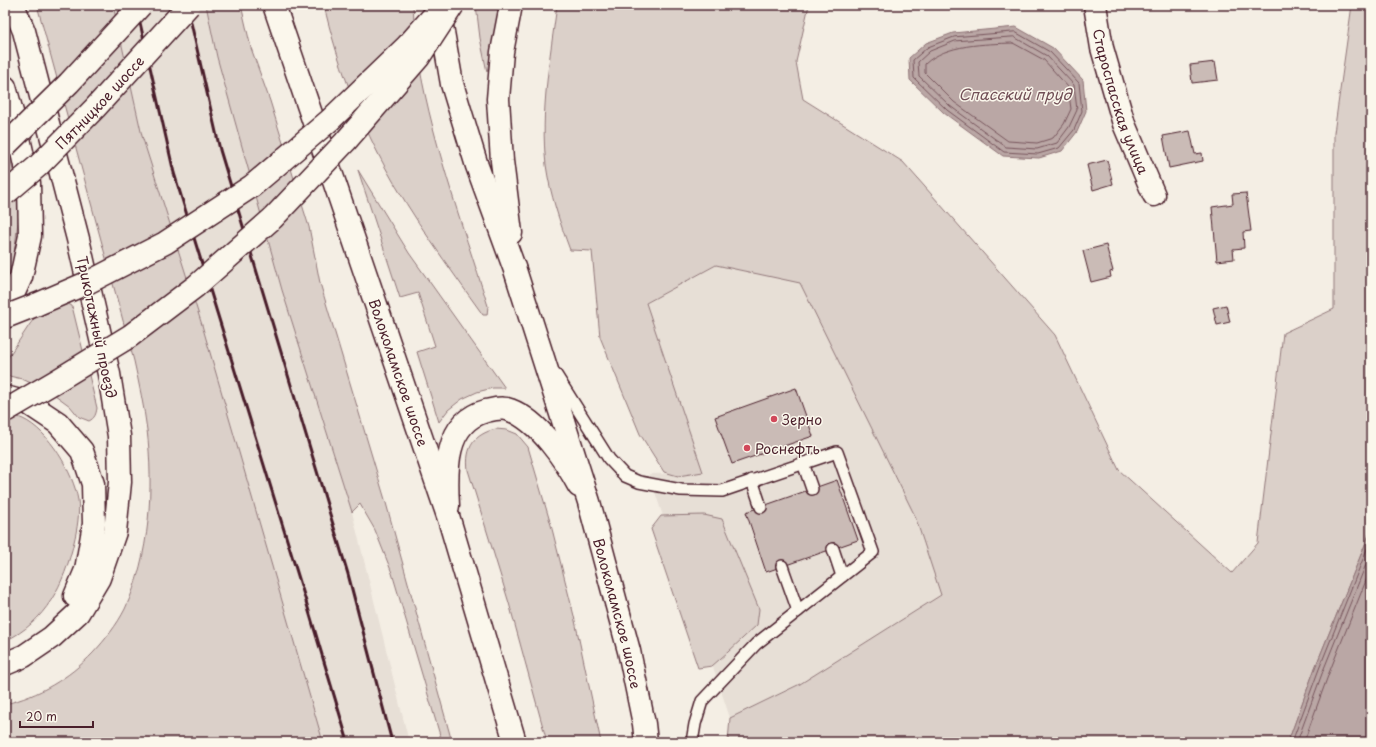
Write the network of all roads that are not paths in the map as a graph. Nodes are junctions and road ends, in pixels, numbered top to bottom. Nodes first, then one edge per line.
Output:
1 (14, 5) edge
2 (141, 5) edge
3 (189, 5) edge
4 (274, 5) edge
5 (438, 5) edge
6 (443, 5) edge
7 (453, 5) edge
8 (511, 5) edge
9 (1095, 5) edge
10 (5, 87) edge
11 (5, 146) edge
12 (5, 194) edge
13 (1154, 195) dead end
14 (515, 270) junction
15 (5, 312) edge
16 (5, 317) edge
17 (539, 347) junction
18 (5, 397) edge
19 (5, 411) edge
20 (803, 463) junction
21 (752, 480) junction
22 (812, 489) dead end
23 (589, 502) junction
24 (761, 507) dead end
25 (449, 519) junction
26 (833, 549) dead end
27 (782, 566) dead end
28 (842, 576) junction
29 (798, 611) junction
30 (52, 637) junction
31 (5, 664) edge
32 (515, 742) edge
33 (646, 742) edge
34 (692, 742) edge

1 - 30 main road, Трикотажный проезд
2 - 11 main road, bridge
3 - 12 main road, Пятницкое шоссе, bridge
4 - 25 main road, Волоколамское шоссе
5 - 14 main road, Волоколамское шоссе
6 - 16 main road, bridge
7 - 19 main road, bridge
8 - 14 main road
9 - 13 main road, Староспасская улица
10 - 15 main road
14 - 17 main road, Волоколамское шоссе
17 - 21 lane
17 - 23 main road, Волоколамское шоссе
18 - 30 main road
20 - 21 lane
20 - 22 lane
20 - 28 lane
21 - 24 lane
23 - 25 main road
23 - 33 main road, Волоколамское шоссе
25 - 32 main road, Волоколамское шоссе
26 - 28 lane
27 - 29 lane
28 - 29 lane
29 - 34 lane
30 - 31 main road

